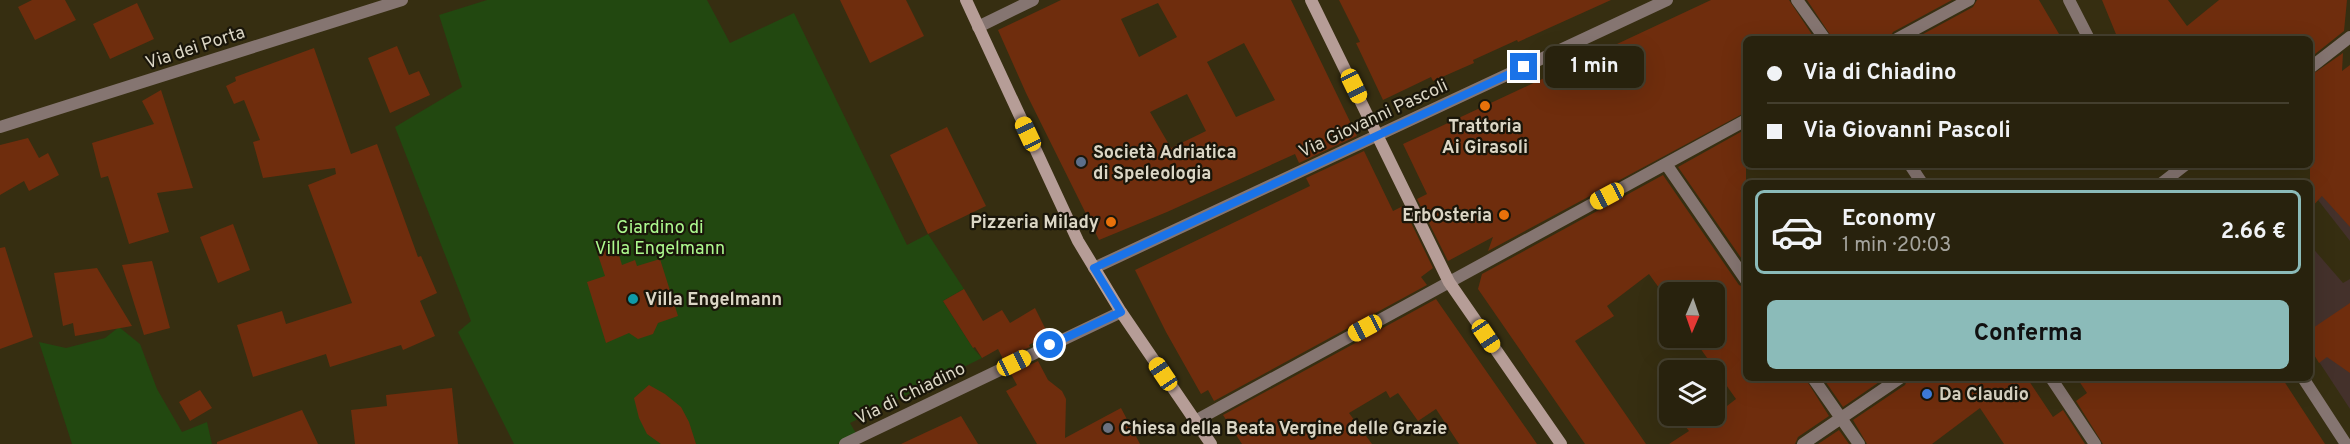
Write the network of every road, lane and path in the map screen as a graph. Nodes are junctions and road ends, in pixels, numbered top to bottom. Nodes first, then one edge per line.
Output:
1 (402, 0) edge
2 (966, 0) edge
3 (1033, 0) edge
4 (1311, 0) edge
5 (1667, 0) edge
6 (1797, 0) edge
7 (1969, 0) edge
8 (2069, 0) edge
9 (978, 27) junction
10 (1823, 36) edge
11 (1903, 36) edge
12 (2087, 36) edge
13 (2350, 37) edge
14 (2313, 66) edge
15 (1743, 122) edge
16 (0, 127) edge
17 (1378, 135) junction
18 (1666, 164) junction
19 (2182, 168) edge
20 (2169, 180) edge
21 (1094, 268) junction
22 (1743, 276) edge
23 (1449, 282) junction
24 (1121, 312) junction
25 (1815, 381) edge
26 (1896, 381) edge
27 (2053, 381) edge
28 (2304, 381) edge
29 (1841, 419) junction
30 (1195, 421) junction
31 (845, 444) edge
32 (1211, 444) edge
33 (1561, 444) edge
34 (1803, 444) edge
35 (1859, 444) edge
36 (2095, 444) edge
37 (2346, 444) edge

1 - 16 street, Via dei Porta
2 - 9 main road
3 - 9 street
4 - 17 main road
5 - 17 street, Via Giovanni Pascoli
6 - 10 street
7 - 11 street
8 - 12 street
9 - 21 main road
13 - 14 street
15 - 18 street
17 - 21 street, Via Giovanni Pascoli
17 - 23 main road
18 - 22 street
18 - 23 street
19 - 20 street
21 - 24 main road
23 - 30 street
23 - 33 main road
24 - 30 main road
24 - 31 street, Via di Chiadino
25 - 29 street
26 - 29 street
27 - 36 street
28 - 37 street
29 - 34 street
29 - 35 street
30 - 32 main road

